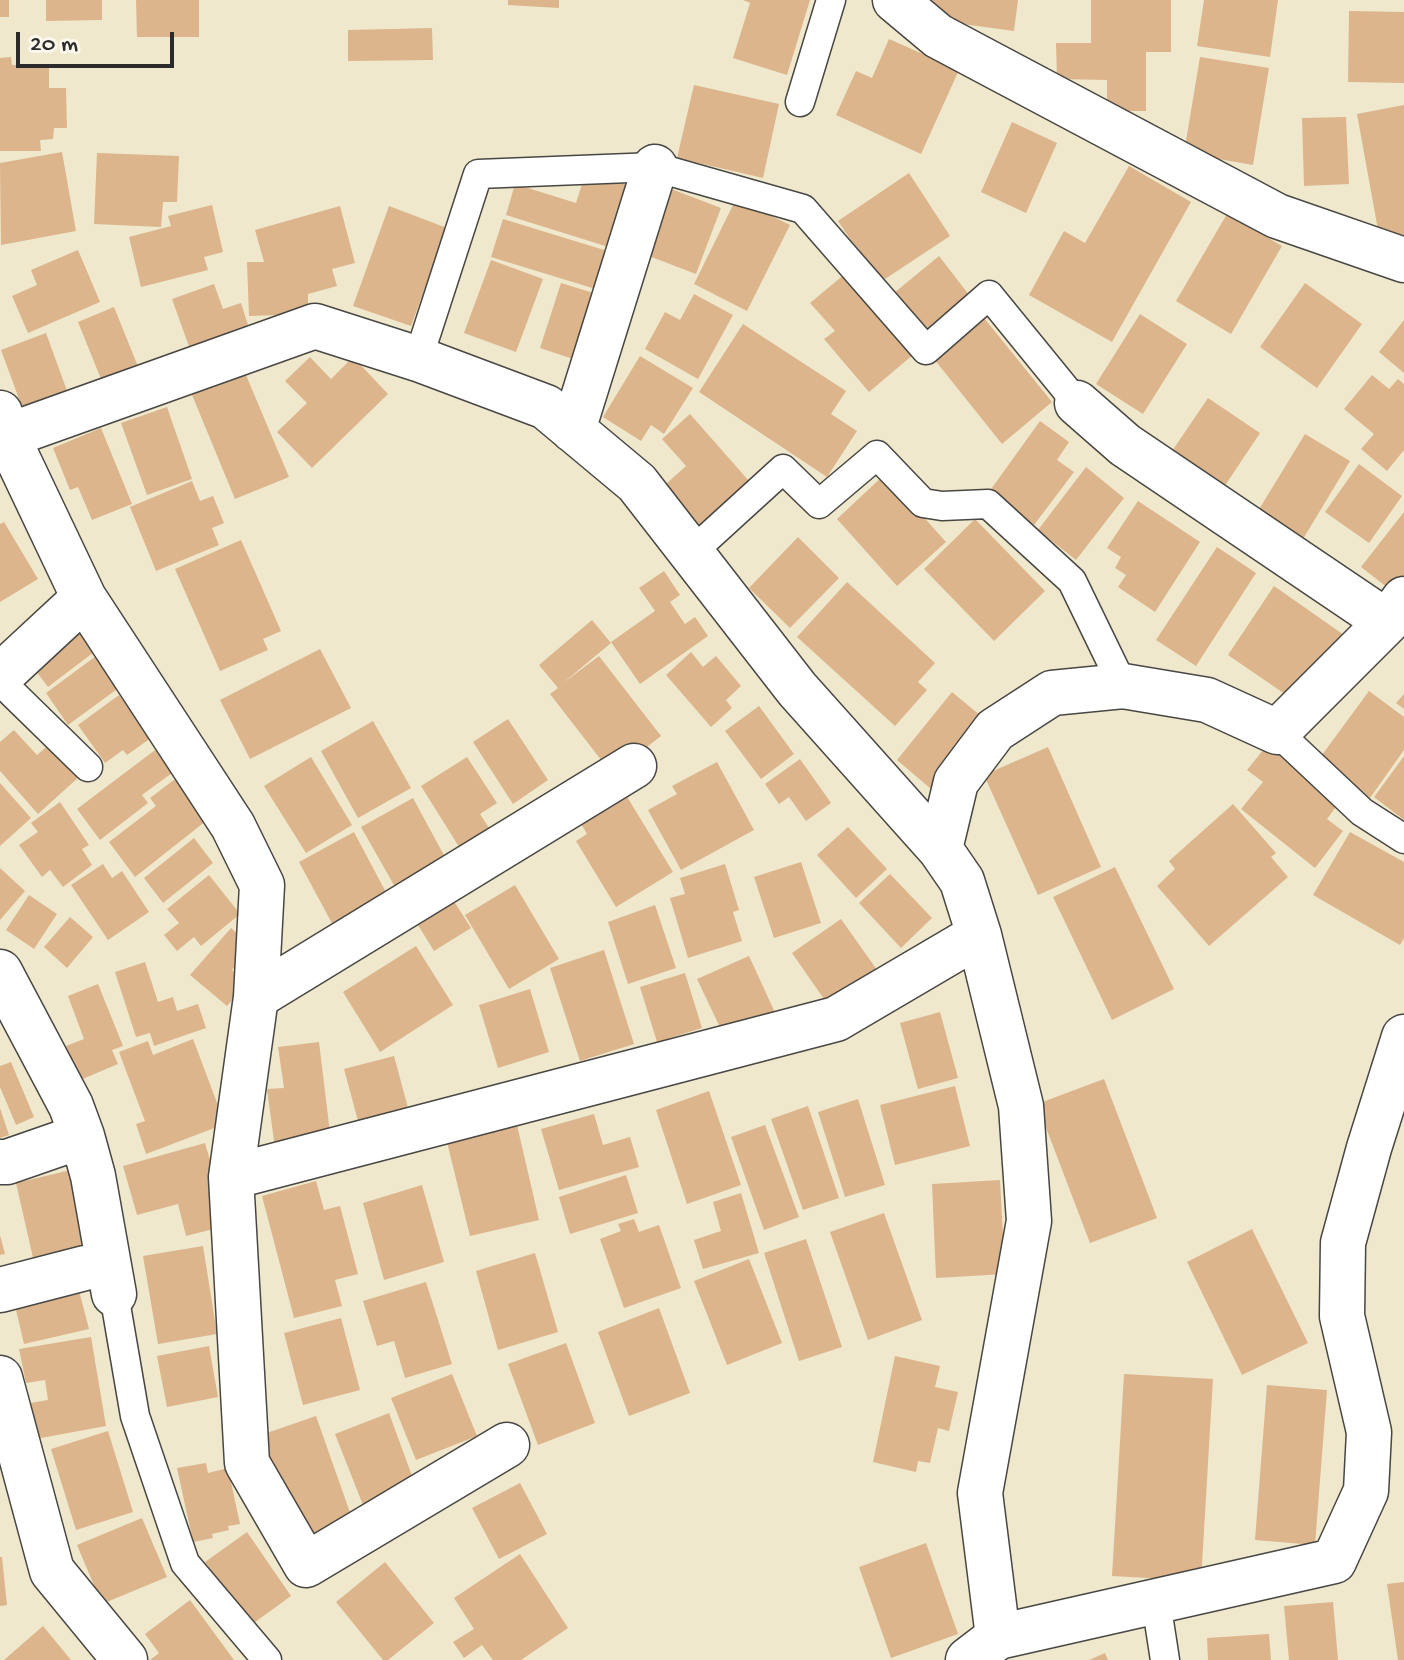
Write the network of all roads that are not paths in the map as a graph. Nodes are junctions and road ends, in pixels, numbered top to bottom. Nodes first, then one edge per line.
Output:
1 (831, 0) edge
2 (895, 0) edge
3 (800, 102) dead end
4 (655, 167) junction
5 (1404, 260) edge
6 (418, 359) junction
7 (1077, 403) joint
8 (3, 425) edge
9 (573, 430) junction
10 (692, 552) junction
11 (84, 598) junction
12 (1395, 610) edge
13 (0, 679) edge
14 (1123, 686) junction
15 (1277, 732) junction
16 (634, 766) dead end
17 (88, 767) dead end
18 (1404, 839) edge
19 (940, 849) junction
20 (979, 935) junction
21 (0, 972) edge
22 (256, 997) junction
23 (1404, 1037) edge
24 (82, 1136) junction
25 (0, 1162) edge
26 (231, 1177) junction
27 (100, 1281) junction
28 (0, 1290) edge
29 (0, 1378) edge
30 (507, 1445) dead end
31 (1156, 1602) junction
32 (983, 1648) edge
33 (125, 1660) edge
34 (267, 1660) edge
35 (1165, 1660) edge

1 - 3 lane
2 - 5 street
4 - 6 lane
4 - 7 lane
4 - 9 street
6 - 8 street
6 - 9 street
7 - 12 street
8 - 11 street
9 - 10 street
10 - 14 lane
10 - 19 street
11 - 13 street
11 - 22 street
12 - 15 street
13 - 17 lane
14 - 15 street
14 - 19 street
15 - 18 lane
16 - 22 street
19 - 20 street
20 - 26 street
20 - 32 street
21 - 24 street
22 - 26 street
23 - 31 street
24 - 25 street
24 - 27 street
26 - 30 street
27 - 28 street
27 - 34 lane
29 - 33 street
31 - 32 street
31 - 35 lane

